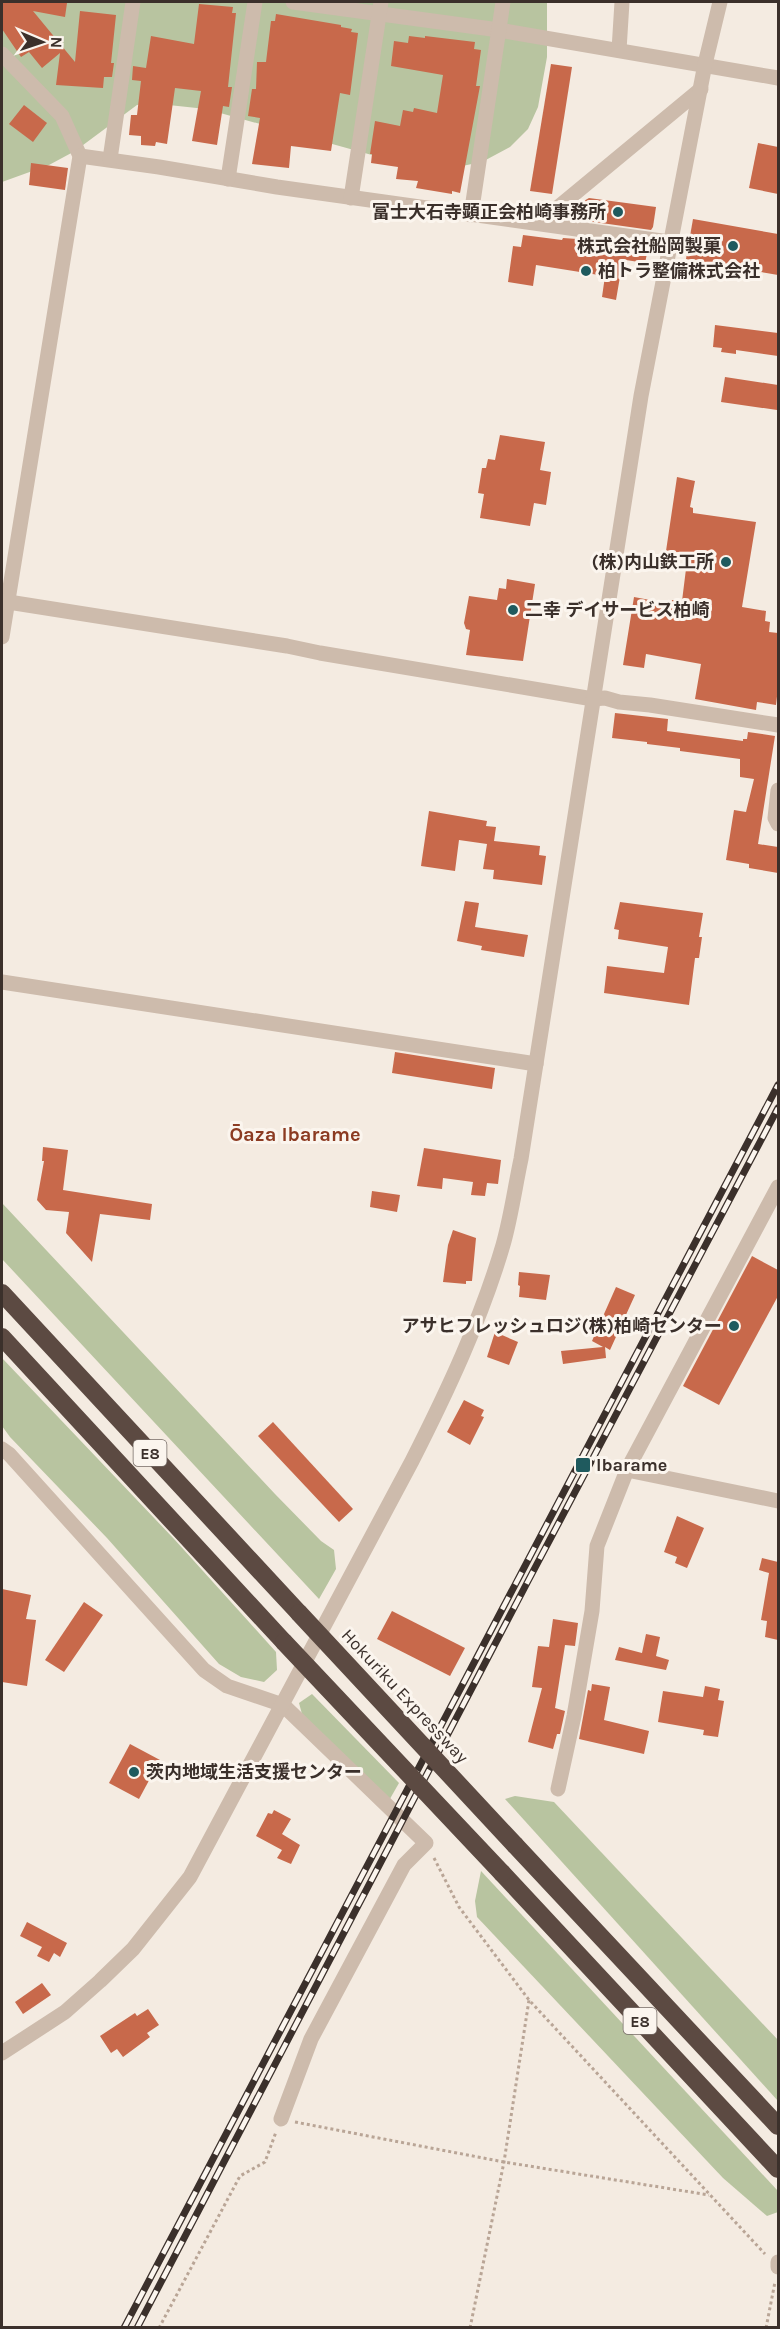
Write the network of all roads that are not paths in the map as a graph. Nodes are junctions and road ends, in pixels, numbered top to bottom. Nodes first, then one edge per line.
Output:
1 (133, 2) edge
2 (255, 2) edge
3 (293, 2) edge
4 (503, 2) edge
5 (622, 2) edge
6 (720, 2) edge
7 (380, 7) edge
8 (499, 30) junction
9 (619, 50) junction
10 (2, 54) edge
11 (705, 64) junction
12 (778, 78) edge
13 (700, 89) junction
14 (80, 156) junction
15 (110, 159) junction
16 (228, 179) junction
17 (351, 198) junction
18 (471, 214) junction
19 (514, 221) junction
20 (669, 242) junction
21 (4, 602) edge
22 (2, 637) edge
23 (593, 699) junction
24 (778, 725) edge
25 (778, 790) edge
26 (778, 824) edge
27 (2, 982) edge
28 (536, 1064) junction
29 (778, 1187) edge
30 (2, 1293) edge
31 (2, 1337) edge
32 (2, 1449) edge
33 (627, 1470) junction
34 (778, 1501) edge
35 (283, 1705) junction
36 (558, 1788) dead end
37 (2, 2053) edge
38 (281, 2119) road end
39 (778, 2126) edge
40 (778, 2169) edge

1 - 15 street
2 - 16 street
3 - 7 street
4 - 8 street
5 - 9 street
6 - 11 street
7 - 8 street
7 - 17 street
8 - 9 street
8 - 18 street
9 - 11 street
10 - 14 street
11 - 12 street
11 - 13 street
13 - 19 street
13 - 20 street
14 - 15 street
14 - 21 street
15 - 16 street
16 - 17 street
17 - 18 street
18 - 19 street
19 - 20 street
20 - 23 street
21 - 22 street
21 - 23 street
23 - 24 street
23 - 28 street
25 - 26 street
27 - 28 street
28 - 35 street
29 - 33 street
30 - 39 highway, Hokuriku Expressway / E8, bridge
31 - 40 highway, E8, bridge
32 - 35 street
33 - 34 street
33 - 36 street
35 - 37 street
35 - 38 street

